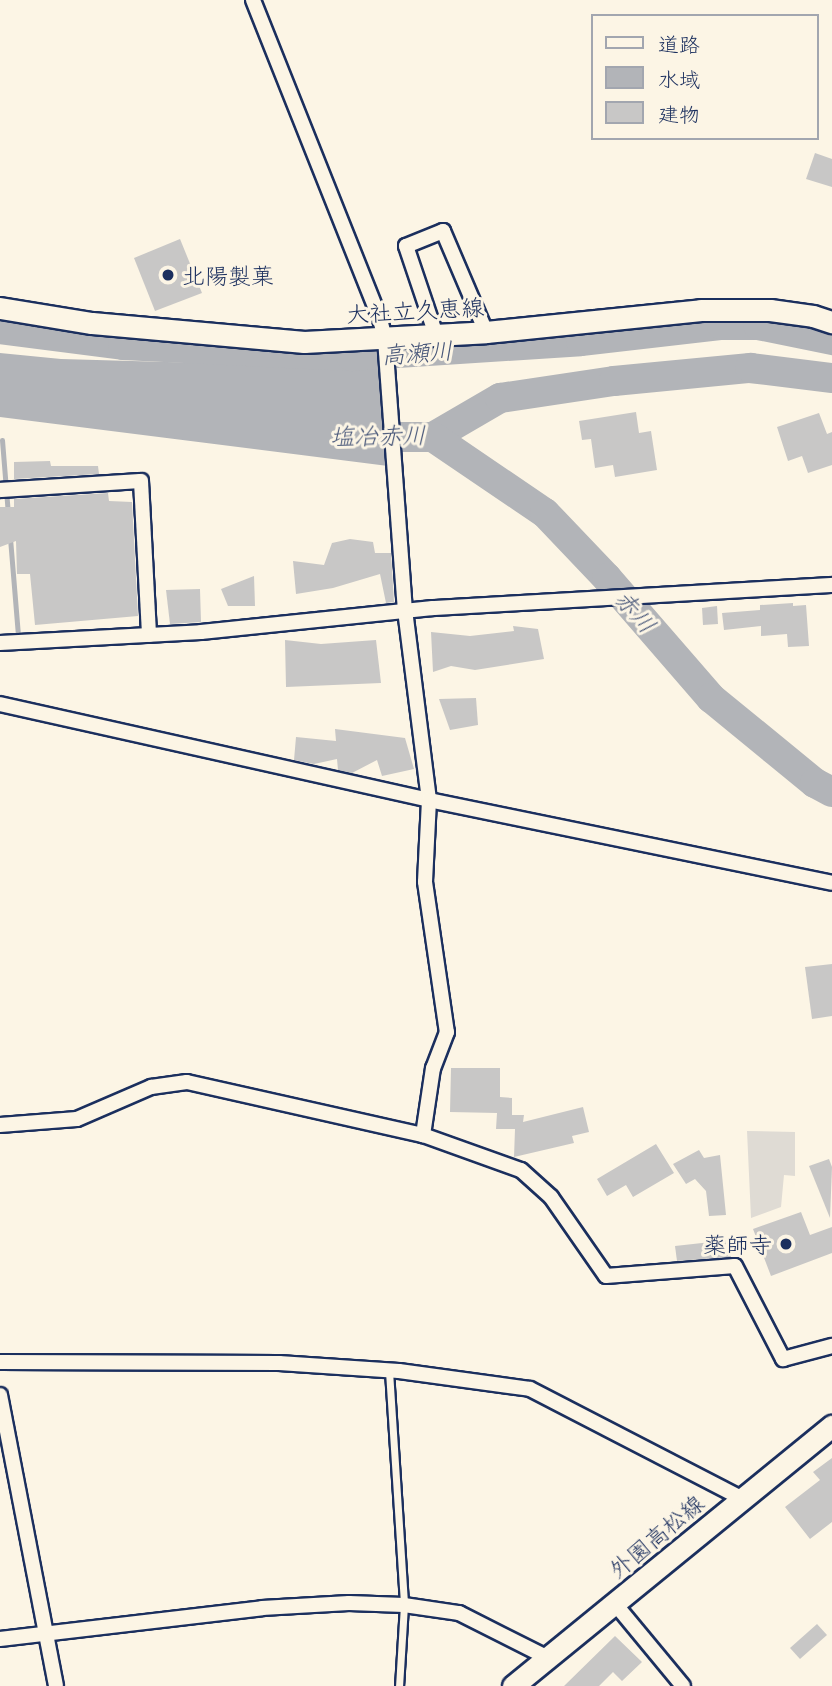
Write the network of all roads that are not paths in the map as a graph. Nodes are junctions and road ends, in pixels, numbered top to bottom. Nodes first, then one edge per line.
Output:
1 (253, 0) edge
2 (0, 308) edge
3 (832, 322) edge
4 (486, 332) junction
5 (436, 335) junction
6 (385, 339) junction
7 (0, 490) edge
8 (832, 584) edge
9 (405, 610) junction
10 (149, 635) junction
11 (0, 643) edge
12 (0, 704) edge
13 (429, 800) junction
14 (832, 883) edge
15 (0, 1125) edge
16 (423, 1135) junction
17 (832, 1346) edge
18 (0, 1362) edge
19 (389, 1370) junction
20 (0, 1395) edge
21 (832, 1426) edge
22 (741, 1498) junction
23 (404, 1605) junction
24 (616, 1605) junction
25 (45, 1634) junction
26 (0, 1639) edge
27 (548, 1658) junction
28 (55, 1686) edge
29 (399, 1686) edge
30 (513, 1686) edge
31 (683, 1686) edge

1 - 6 street
2 - 6 main road, 大社立久恵線
3 - 4 main road, 大社立久恵線
4 - 5 main road, 大社立久恵線
4 - 5 street
5 - 6 main road, 大社立久恵線
6 - 9 street
7 - 10 street
8 - 9 street
9 - 10 street
9 - 13 street
10 - 11 street
12 - 13 street
13 - 14 street
13 - 16 street
15 - 16 street
16 - 17 street
18 - 19 street
19 - 22 street
19 - 23 lane
20 - 25 street
21 - 22 main road, 外園高松線
22 - 24 main road, 外園高松線
23 - 25 street
23 - 27 street
23 - 29 lane
24 - 27 main road, 外園高松線
24 - 31 street
25 - 26 street
25 - 28 street
27 - 30 main road, 外園高松線

